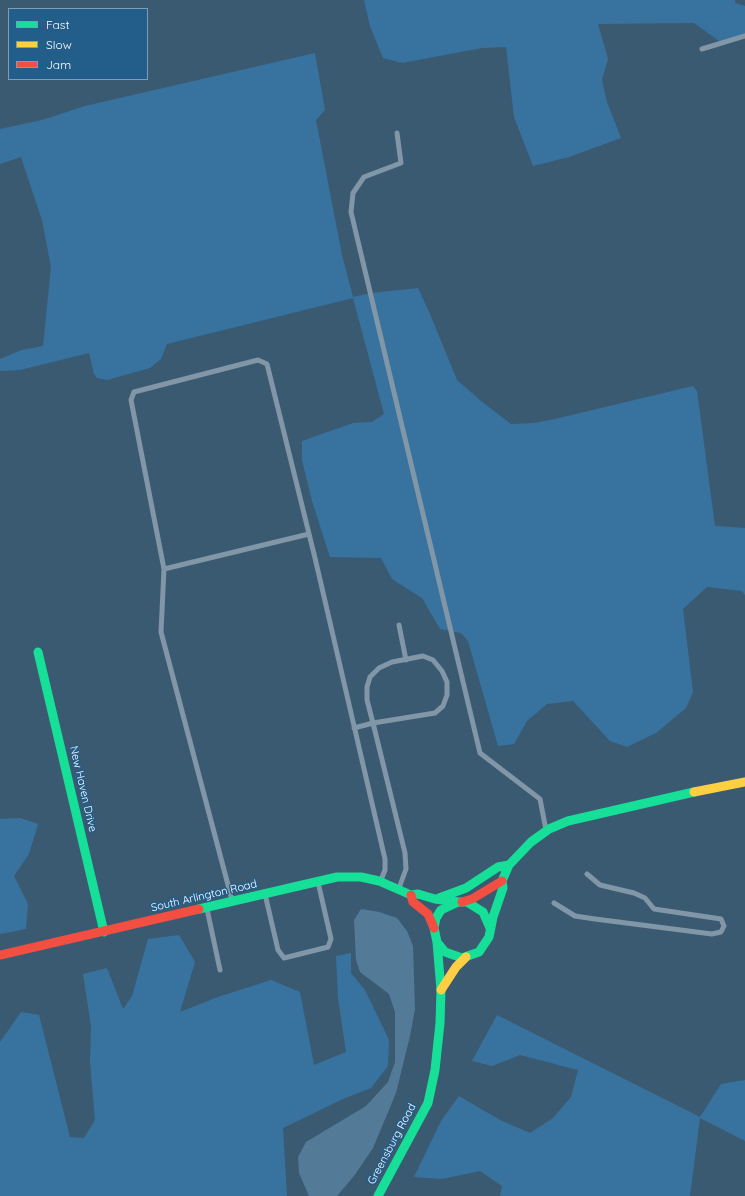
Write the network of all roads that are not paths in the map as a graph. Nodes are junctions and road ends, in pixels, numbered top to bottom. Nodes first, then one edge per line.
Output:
1 (745, 36) edge
2 (702, 49) dead end
3 (397, 133) dead end
4 (309, 534) junction
5 (164, 569) junction
6 (399, 625) dead end
7 (38, 652) dead end
8 (406, 660) junction
9 (373, 723) junction
10 (354, 728) junction
11 (745, 782) edge
12 (546, 831) junction
13 (509, 865) junction
14 (587, 874) dead end
15 (318, 881) junction
16 (381, 881) junction
17 (502, 881) junction
18 (399, 889) junction
19 (265, 894) junction
20 (412, 896) junction
21 (435, 899) junction
22 (232, 902) junction
23 (460, 902) junction
24 (554, 903) dead end
25 (207, 908) junction
26 (434, 928) junction
27 (490, 928) junction
28 (104, 932) junction
29 (437, 942) junction
30 (0, 955) edge
31 (466, 957) junction
32 (220, 970) dead end
33 (441, 990) junction
34 (378, 1196) edge

1 - 2 lane
3 - 12 lane
4 - 5 lane
4 - 5 lane
4 - 10 lane
5 - 22 lane
6 - 8 lane
7 - 28 main road, New Haven Drive
8 - 9 lane
8 - 9 lane
9 - 10 lane
9 - 18 lane
10 - 16 lane
11 - 12 main road
12 - 13 main road
13 - 17 main road
13 - 21 main road
14 - 24 lane
15 - 16 main road, South Arlington Road
15 - 19 main road, South Arlington Road
15 - 19 lane
16 - 18 main road, South Arlington Road
17 - 23 main road
17 - 27 main road
18 - 20 main road, South Arlington Road
19 - 22 main road, South Arlington Road
20 - 21 main road, South Arlington Road
20 - 26 main road, South Arlington Road
21 - 23 main road, South Arlington Road
22 - 25 main road, South Arlington Road
23 - 26 main road
23 - 27 main road
25 - 28 main road, South Arlington Road
25 - 32 lane
26 - 29 main road
27 - 31 main road
28 - 30 main road, South Arlington Road
29 - 31 main road
29 - 33 main road, Greensburg Road
31 - 33 main road
33 - 34 main road, Greensburg Road

